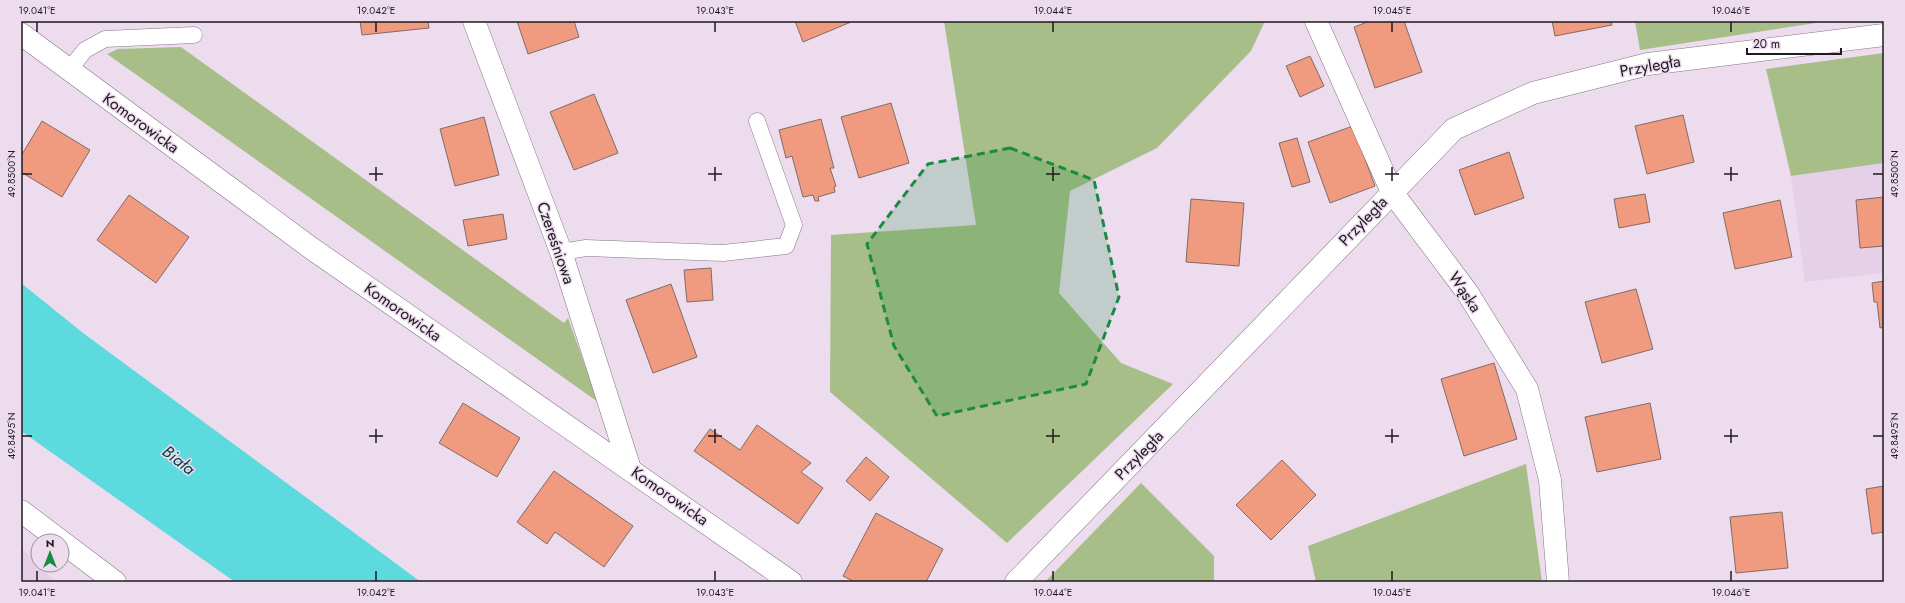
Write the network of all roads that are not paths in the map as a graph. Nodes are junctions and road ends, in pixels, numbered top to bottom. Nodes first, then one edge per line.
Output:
1 (474, 21) edge
2 (1316, 21) edge
3 (21, 34) edge
4 (194, 35) dead end
5 (1884, 35) edge
6 (70, 70) junction
7 (757, 122) dead end
8 (1392, 192) junction
9 (560, 252) junction
10 (630, 469) junction
11 (21, 511) edge
12 (115, 582) edge
13 (791, 582) edge
14 (1016, 582) edge
15 (1558, 582) edge

1 - 9 street, Czereśniowa
2 - 8 street, Wąska
3 - 6 street, Komorowicka
4 - 6 lane
5 - 8 street, Przyległa
6 - 10 street, Komorowicka
7 - 9 lane
8 - 14 street, Przyległa
8 - 15 street, Wąska
9 - 10 street, Czereśniowa
10 - 13 street, Komorowicka
11 - 12 street

